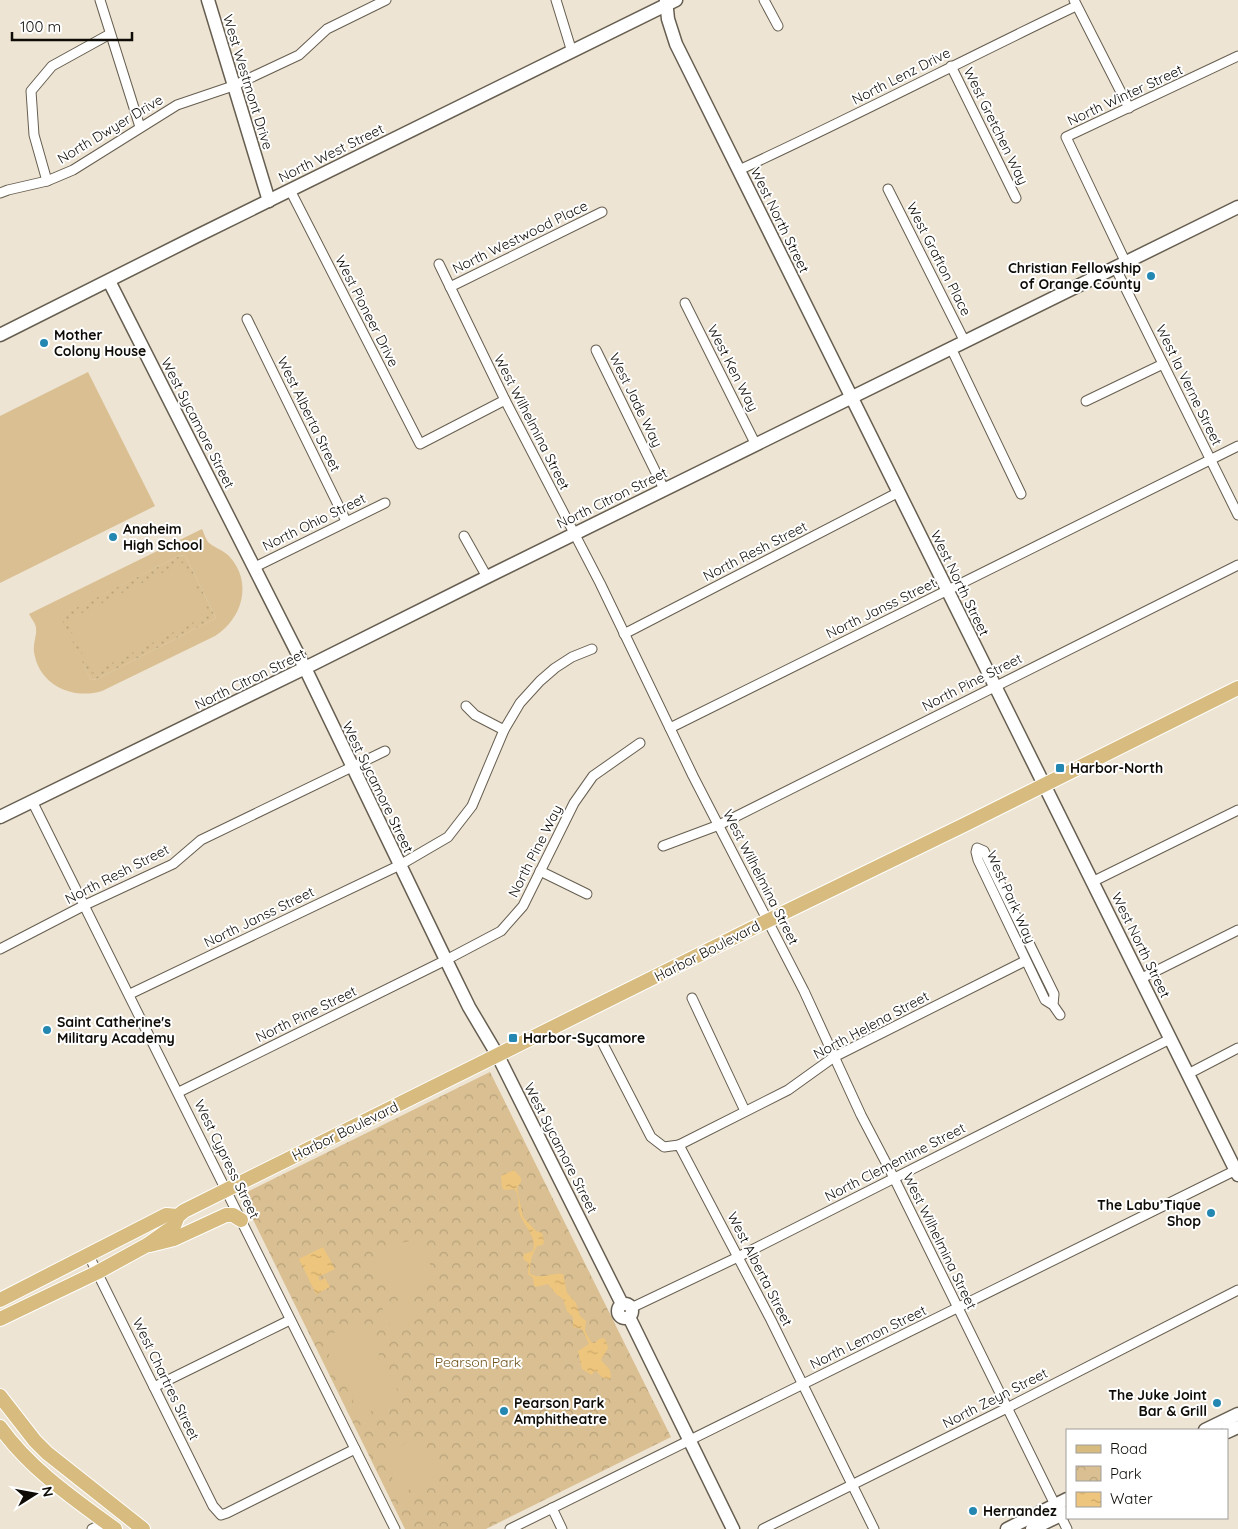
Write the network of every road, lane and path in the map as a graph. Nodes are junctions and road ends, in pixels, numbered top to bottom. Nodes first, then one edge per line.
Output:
1 (100, 0) edge
2 (208, 0) edge
3 (386, 0) edge
4 (556, 0) edge
5 (764, 0) edge
6 (670, 1) edge
7 (1075, 3) edge
8 (778, 26) dead end
9 (110, 34) junction
10 (572, 52) junction
11 (1238, 56) edge
12 (951, 66) junction
13 (233, 86) junction
14 (1129, 108) junction
15 (140, 127) junction
16 (739, 170) junction
17 (46, 182) junction
18 (888, 189) dead end
19 (290, 190) junction
20 (0, 193) edge
21 (1016, 198) dead end
22 (269, 201) junction
23 (1238, 207) edge
24 (602, 212) dead end
25 (438, 264) dead end
26 (1120, 264) junction
27 (109, 281) junction
28 (450, 287) junction
29 (685, 303) dead end
30 (247, 319) dead end
31 (0, 335) edge
32 (965, 342) junction
33 (951, 348) junction
34 (596, 350) dead end
35 (1163, 364) junction
36 (852, 398) junction
37 (505, 400) junction
38 (1086, 401) dead end
39 (756, 445) junction
40 (1238, 446) edge
41 (1211, 460) junction
42 (664, 489) junction
43 (899, 492) junction
44 (1021, 494) dead end
45 (385, 503) dead end
46 (1238, 515) edge
47 (346, 521) junction
48 (574, 534) junction
49 (464, 536) dead end
50 (1238, 565) edge
51 (255, 567) junction
52 (487, 577) junction
53 (948, 591) junction
54 (624, 634) junction
55 (592, 649) dead end
56 (306, 668) junction
57 (995, 686) junction
58 (1238, 688) edge
59 (466, 706) dead end
60 (670, 728) junction
61 (504, 730) junction
62 (640, 744) dead end
63 (385, 751) dead end
64 (352, 767) junction
65 (1044, 785) junction
66 (32, 801) junction
67 (1238, 810) edge
68 (0, 817) edge
69 (719, 825) junction
70 (663, 846) dead end
71 (400, 865) junction
72 (540, 872) junction
73 (1092, 882) junction
74 (588, 894) dead end
75 (85, 905) junction
76 (767, 921) junction
77 (1238, 930) edge
78 (0, 950) edge
79 (446, 960) junction
80 (1025, 961) junction
81 (1140, 979) junction
82 (130, 994) junction
83 (692, 998) dead end
84 (1053, 1005) junction
85 (1060, 1015) dead end
86 (1170, 1039) junction
87 (603, 1044) dead end
88 (1238, 1048) edge
89 (498, 1056) junction
90 (834, 1057) junction
91 (1188, 1074) junction
92 (179, 1092) junction
93 (746, 1111) junction
94 (679, 1145) junction
95 (1237, 1172) edge
96 (894, 1178) junction
97 (226, 1190) junction
98 (178, 1216) junction
99 (241, 1220) junction
100 (147, 1245) junction
101 (89, 1256) junction
102 (738, 1257) junction
103 (98, 1272) junction
104 (1238, 1290) edge
105 (0, 1300) edge
106 (957, 1308) junction
107 (627, 1310) junction
108 (0, 1318) edge
109 (290, 1320) junction
110 (802, 1384) junction
111 (154, 1386) junction
112 (0, 1396) edge
113 (1007, 1408) junction
114 (1238, 1414) edge
115 (0, 1427) edge
116 (1207, 1429) edge
117 (690, 1440) junction
118 (355, 1449) junction
119 (851, 1484) junction
120 (116, 1508) junction
121 (552, 1508) junction
122 (1062, 1508) edge
123 (108, 1527) edge
124 (92, 1529) edge
125 (143, 1529) edge
126 (395, 1529) edge
127 (510, 1529) edge
128 (562, 1529) edge
129 (733, 1529) edge
130 (763, 1529) edge
131 (874, 1529) edge
132 (1007, 1529) edge
133 (1032, 1529) edge
134 (1067, 1529) edge

1 - 9 street
2 - 13 street, West Westmont Drive
3 - 13 street, North Dwyer Drive
4 - 10 street
5 - 8 street
6 - 10 street, North West Street
6 - 16 street, West North Street
7 - 12 street, North Lenz Drive
7 - 14 street
9 - 15 street
9 - 17 street
10 - 19 street, North West Street
11 - 14 street, North Winter Street
12 - 16 street, North Lenz Drive
12 - 21 street, West Gretchen Way
13 - 15 street, North Dwyer Drive
13 - 22 street, West Westmont Drive
14 - 26 street, North Winter Street
15 - 17 street, North Dwyer Drive
16 - 36 street, West North Street
17 - 20 street, North Dwyer Drive
18 - 32 street, West Grafton Place
19 - 22 street, North West Street
19 - 37 street, West Pioneer Drive
22 - 27 street, North West Street
23 - 26 street, North Citron Street
24 - 28 street, North Westwood Place
25 - 28 street, West Wilhelmina Street
26 - 32 street, North Citron Street
26 - 35 street, West la Verne Street
27 - 31 street, North West Street
27 - 51 street, West Sycamore Street
28 - 37 street, West Wilhelmina Street
29 - 39 street, West Ken Way
30 - 47 street, West Alberta Street
32 - 33 street, North Citron Street
33 - 36 street, North Citron Street
33 - 44 street
34 - 42 street, West Jade Way
35 - 38 street
35 - 41 street, West la Verne Street
36 - 39 street, North Citron Street
36 - 43 street, West North Street
37 - 48 street, West Wilhelmina Street
39 - 42 street, North Citron Street
40 - 41 street, North Janss Street
41 - 46 street, West la Verne Street
41 - 53 street, North Janss Street
42 - 48 street, North Citron Street
43 - 53 street, West North Street
43 - 54 street, North Resh Street
45 - 47 street, North Ohio Street
47 - 51 street, North Ohio Street
48 - 52 street, North Citron Street
48 - 54 street, West Wilhelmina Street
49 - 52 street
50 - 57 street, North Pine Street
51 - 56 street, West Sycamore Street
52 - 56 street, North Citron Street
53 - 57 street, West North Street
53 - 60 street, North Janss Street
54 - 60 street, West Wilhelmina Street
55 - 61 street, North Janss Street
56 - 64 street, West Sycamore Street
56 - 66 street, North Citron Street
57 - 65 street, West North Street
57 - 69 street, North Pine Street
58 - 65 main road, Harbor Boulevard
59 - 61 street
60 - 69 street, West Wilhelmina Street
61 - 71 street, North Janss Street
62 - 72 street, North Pine Way
63 - 64 street, North Resh Street
64 - 71 street, West Sycamore Street
64 - 75 street, North Resh Street
65 - 73 street, West North Street
65 - 76 main road, Harbor Boulevard
66 - 68 street, North Citron Street
66 - 75 street, West Cypress Street
67 - 73 street
69 - 70 street, North Pine Street
69 - 76 street, West Wilhelmina Street
71 - 79 street, West Sycamore Street
71 - 82 street, North Janss Street
72 - 74 street
72 - 79 street, North Pine Way
73 - 81 street, West North Street
75 - 78 street, North Resh Street
75 - 82 street, West Cypress Street
76 - 89 main road, Harbor Boulevard
76 - 90 street, West Wilhelmina Street
77 - 81 street
79 - 89 street, West Sycamore Street
79 - 92 street, North Pine Street
80 - 84 street, West Park Way
80 - 84 street, West Park Way
80 - 90 street, North Helena Street
81 - 86 street, West North Street
82 - 92 street, West Cypress Street
83 - 93 street
84 - 85 street, West Park Way
86 - 91 street, West North Street
86 - 96 street, North Clementine Street
87 - 94 street
88 - 91 street
89 - 97 main road, Harbor Boulevard
89 - 107 street, West Sycamore Street
90 - 93 street, North Helena Street
90 - 96 street, West Wilhelmina Street
91 - 95 street, West North Street
92 - 97 street, West Cypress Street
93 - 94 street, North Helena Street
94 - 102 street, West Alberta Street
95 - 106 street, North Lemon Street
96 - 102 street, North Clementine Street
96 - 106 street, West Wilhelmina Street
97 - 98 main road, Harbor Boulevard
97 - 99 street, West Cypress Street
98 - 100 main road, Harbor Boulevard
98 - 101 main road, Harbor Boulevard
99 - 100 main road
99 - 109 street, West Cypress Street
100 - 103 main road, Harbor Boulevard
101 - 103 street, West Chartres Street
101 - 105 main road, Harbor Boulevard
102 - 107 street, North Clementine Street
102 - 110 street, West Alberta Street
103 - 108 main road, Harbor Boulevard
103 - 111 street, West Chartres Street
104 - 113 street, North Zeyn Street
106 - 110 street, North Lemon Street
106 - 113 street, West Wilhelmina Street
107 - 117 street, West Sycamore Street
109 - 111 street
109 - 118 street, West Cypress Street
110 - 117 street, North Lemon Street
110 - 119 street, West Alberta Street
111 - 118 street, West Chartres Street
112 - 120 main road
113 - 119 street, North Zeyn Street
113 - 122 street, West Wilhelmina Street
114 - 116 street
115 - 123 main road
117 - 121 street, North Lemon Street
117 - 129 street, West Sycamore Street
118 - 126 street, West Cypress Street
119 - 130 street, North Zeyn Street
119 - 131 street, West Alberta Street
120 - 123 street
120 - 125 main road
121 - 127 street, North Lemon Street
121 - 128 street
122 - 132 street
122 - 133 street
122 - 134 street, West Wilhelmina Street
123 - 124 street

